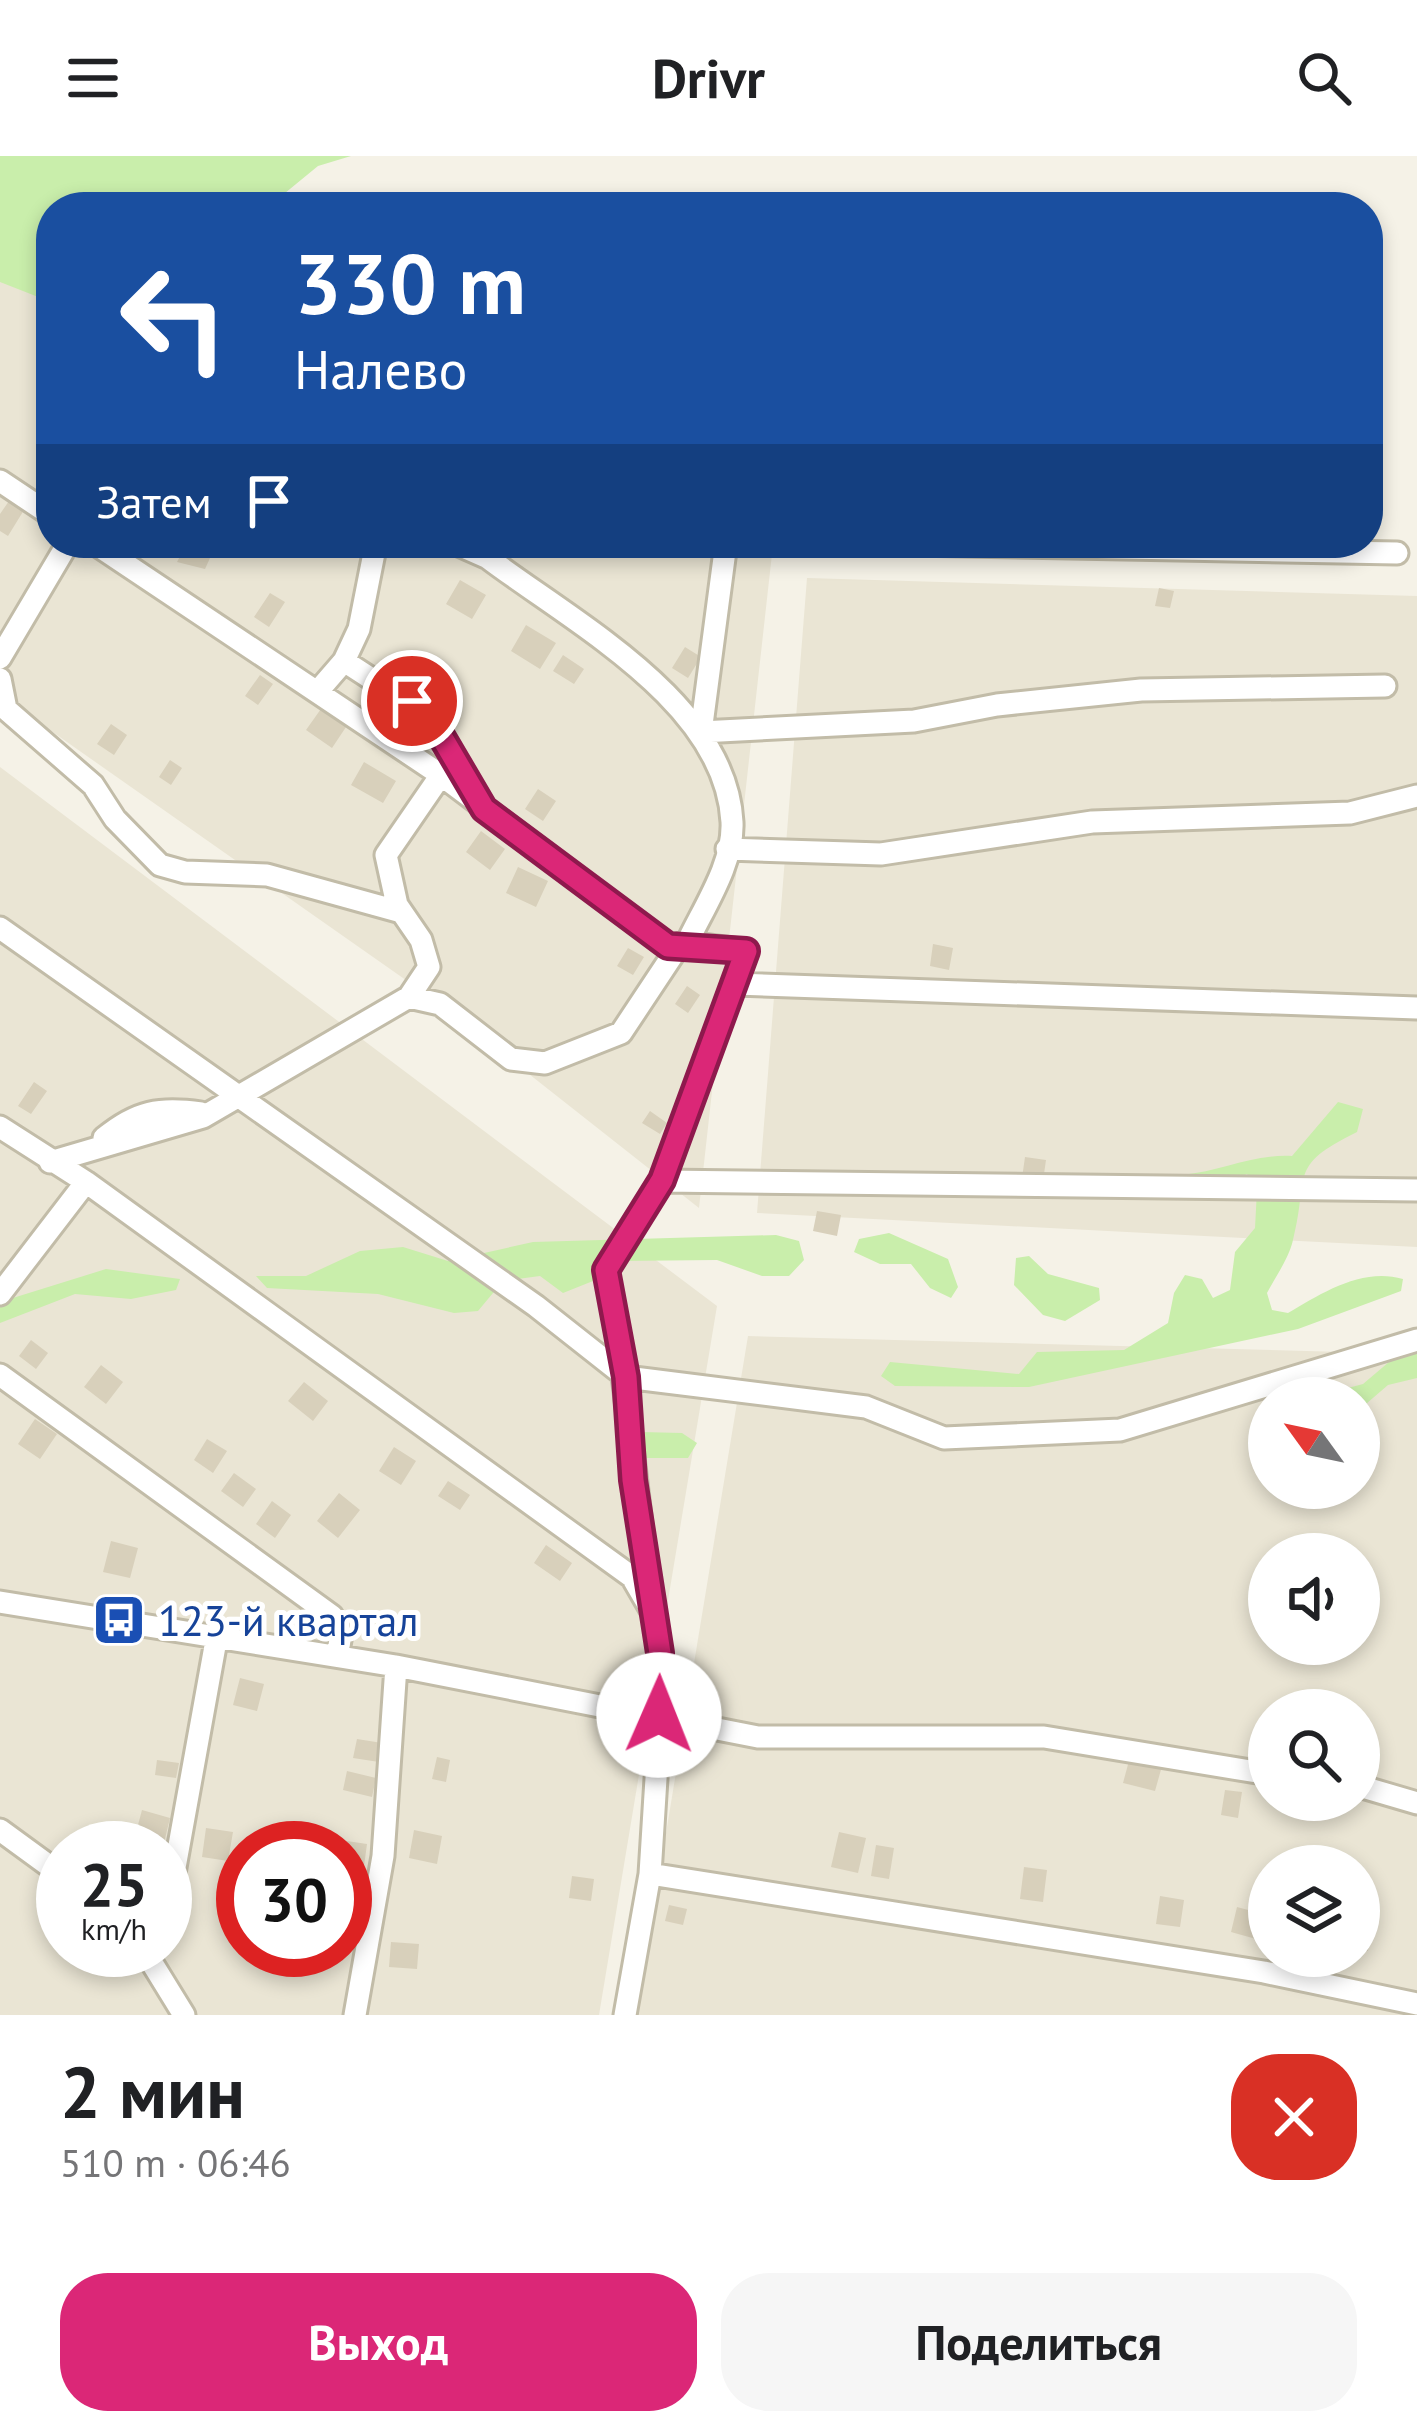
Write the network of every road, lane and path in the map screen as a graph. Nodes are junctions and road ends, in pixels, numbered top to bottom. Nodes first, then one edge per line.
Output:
1 (0, 481) edge
2 (36, 505) edge
3 (1383, 554) edge
4 (1397, 554) dead end
5 (59, 558) edge
6 (117, 558) edge
7 (371, 558) edge
8 (488, 558) edge
9 (724, 558) edge
10 (0, 658) edge
11 (344, 661) junction
12 (0, 679) edge
13 (1385, 686) dead end
14 (318, 691) junction
15 (3, 706) edge
16 (701, 732) junction
17 (441, 768) junction
18 (1417, 796) edge
19 (727, 849) junction
20 (401, 912) junction
21 (0, 928) edge
22 (683, 945) junction
23 (736, 984) junction
24 (410, 997) junction
25 (1407, 1006) edge
26 (239, 1096) junction
27 (0, 1126) edge
28 (50, 1162) junction
29 (662, 1180) junction
30 (86, 1182) junction
31 (1417, 1190) edge
32 (0, 1294) edge
33 (1417, 1340) edge
34 (626, 1377) junction
35 (5, 1382) edge
36 (0, 1602) edge
37 (654, 1615) junction
38 (217, 1635) junction
39 (337, 1656) junction
40 (396, 1666) junction
41 (659, 1715) junction
42 (1248, 1771) edge
43 (1380, 1792) edge
44 (1417, 1803) edge
45 (183, 1821) edge
46 (0, 1831) edge
47 (36, 1857) edge
48 (650, 1874) junction
49 (163, 1977) edge
50 (1417, 2004) edge
51 (178, 2011) edge
52 (355, 2015) edge
53 (625, 2015) edge

1 - 2 street
3 - 4 street
5 - 10 street
6 - 14 street
7 - 11 street
8 - 16 street
9 - 16 street
11 - 14 street
11 - 17 street
12 - 15 street
13 - 16 street
14 - 17 street
15 - 20 street
16 - 19 street
17 - 20 street
17 - 22 street
18 - 19 street
19 - 22 street
20 - 24 street
21 - 26 street
22 - 23 street
22 - 24 street
23 - 25 street
23 - 29 street
24 - 26 street
26 - 28 street
26 - 34 street
27 - 28 street
28 - 30 street
29 - 31 street
29 - 34 street
30 - 32 street
30 - 37 street
33 - 34 street
34 - 37 street
35 - 39 street
36 - 38 street
37 - 41 street
38 - 39 street
38 - 45 street
39 - 40 street
40 - 41 street
40 - 52 street
41 - 42 street
41 - 48 street
43 - 44 street
46 - 47 street
48 - 50 street
48 - 53 street
49 - 51 street

